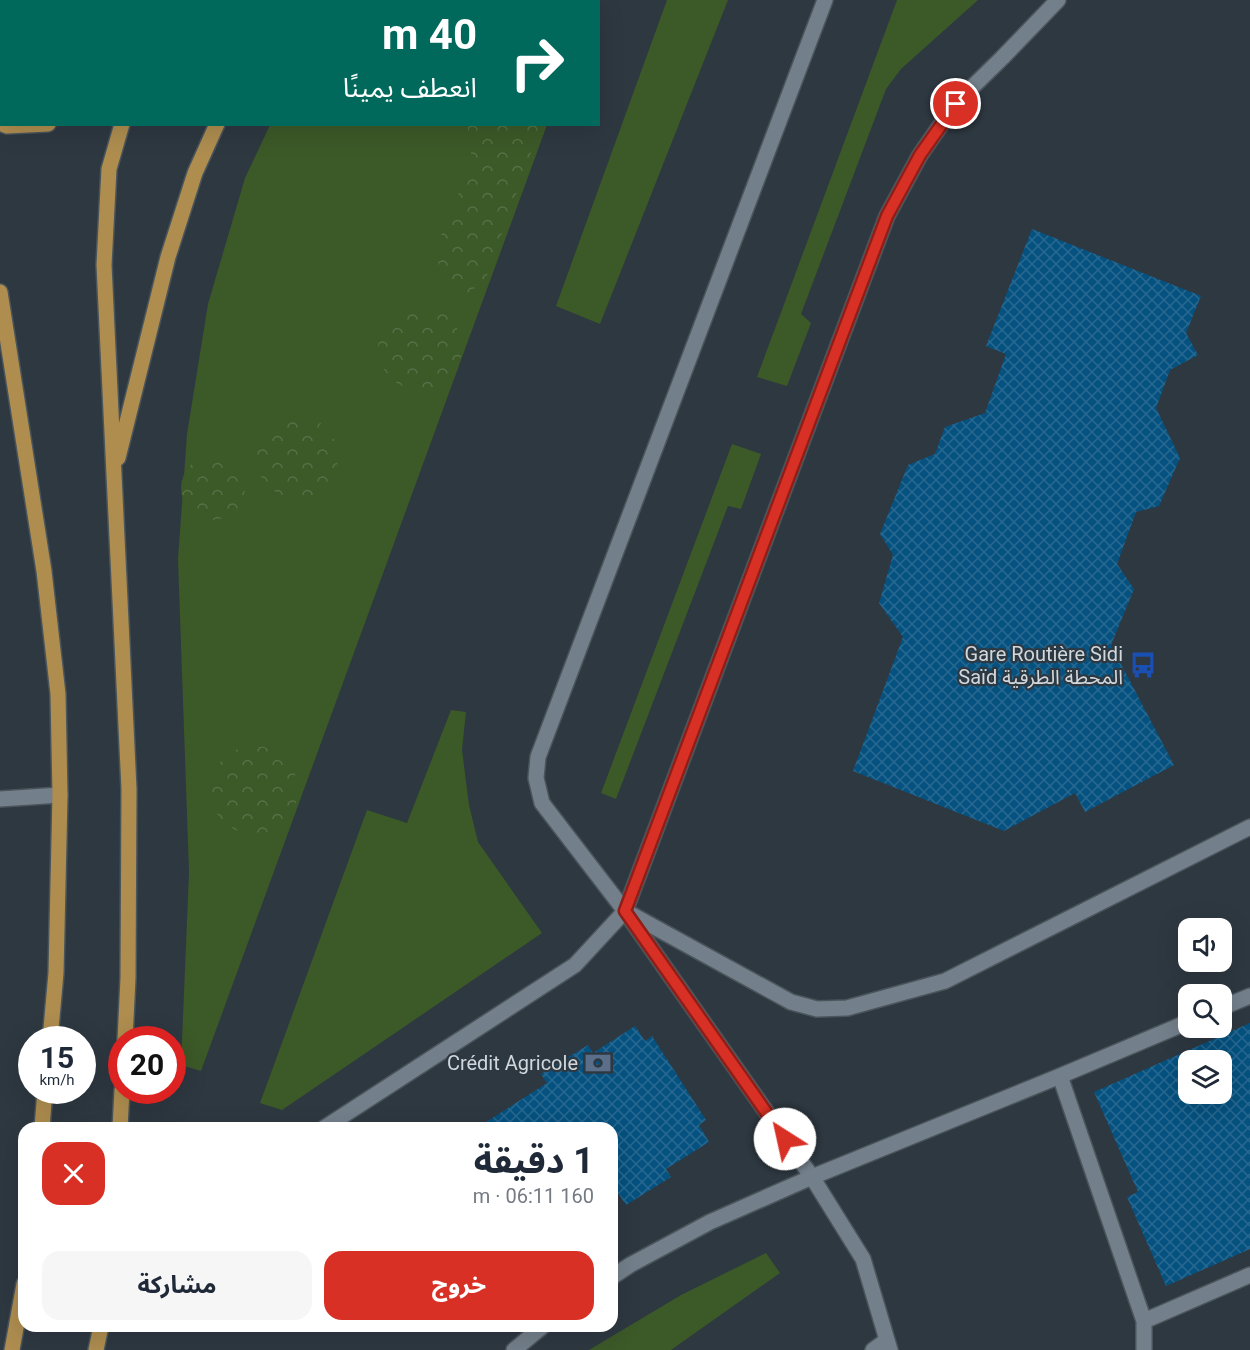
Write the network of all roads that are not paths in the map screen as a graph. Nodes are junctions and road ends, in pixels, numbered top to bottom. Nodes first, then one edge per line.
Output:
1 (825, 0) edge
2 (1058, 0) edge
3 (121, 126) edge
4 (216, 126) edge
5 (0, 292) edge
6 (114, 473) junction
7 (60, 795) junction
8 (0, 799) edge
9 (1250, 827) edge
10 (625, 911) junction
11 (1250, 996) edge
12 (1232, 1003) edge
13 (51, 1026) edge
14 (126, 1026) edge
15 (1178, 1026) edge
16 (1060, 1076) junction
17 (44, 1104) edge
18 (121, 1104) edge
19 (42, 1122) edge
20 (120, 1122) edge
21 (333, 1122) edge
22 (812, 1178) junction
23 (618, 1273) edge
24 (1250, 1275) edge
25 (18, 1317) edge
26 (1144, 1321) junction
27 (101, 1332) edge
28 (536, 1332) edge
29 (889, 1345) edge
30 (12, 1350) edge
31 (96, 1350) edge
32 (514, 1350) edge
33 (873, 1350) edge
34 (1144, 1350) edge

1 - 10 street
2 - 10 street
3 - 6 main road
4 - 6 main road
5 - 7 main road
6 - 14 main road
7 - 8 street
7 - 13 main road
9 - 10 street
10 - 21 street
10 - 22 street
11 - 12 street
15 - 16 street
16 - 22 street
16 - 26 street
17 - 19 main road
18 - 20 main road
22 - 23 street
22 - 29 street
24 - 26 street
25 - 30 main road
26 - 34 street
27 - 31 main road
28 - 32 street
29 - 33 street

